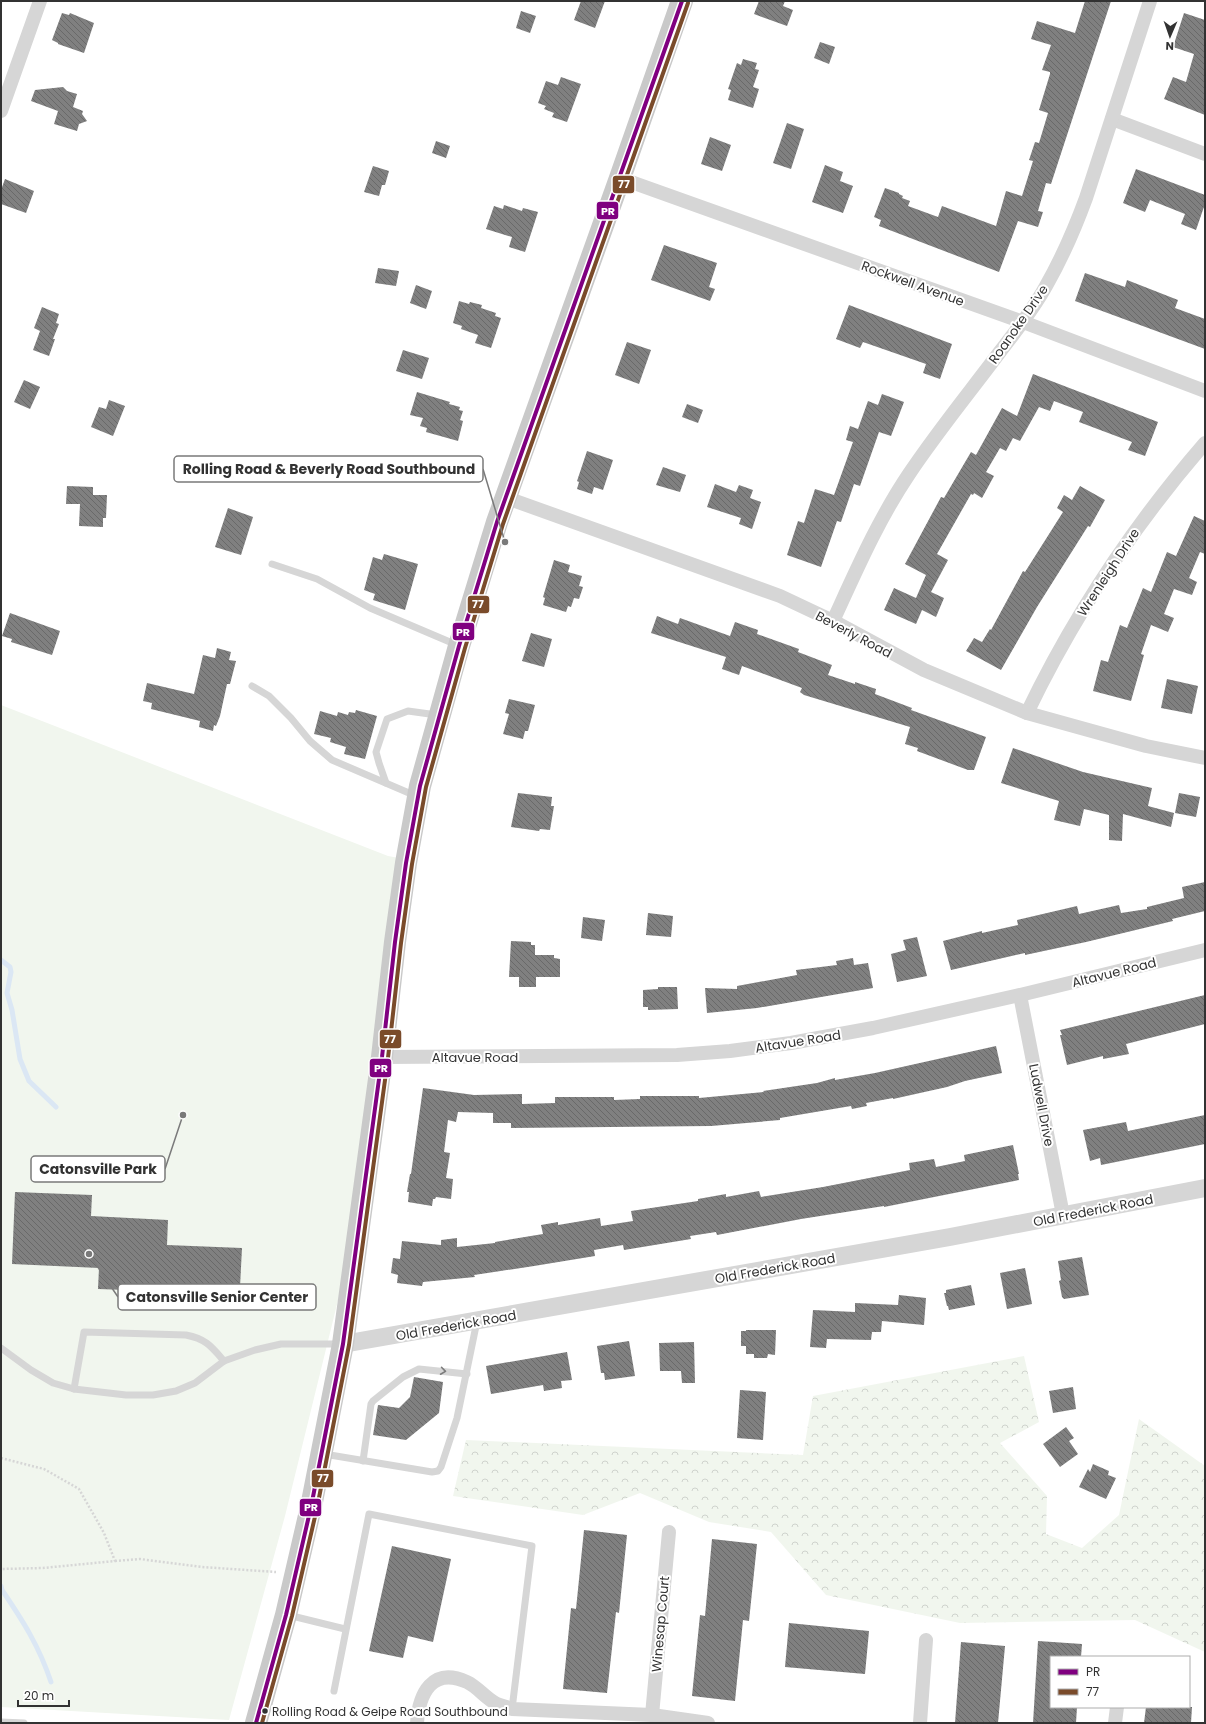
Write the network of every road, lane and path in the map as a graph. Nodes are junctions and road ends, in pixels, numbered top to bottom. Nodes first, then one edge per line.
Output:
1 (40, 1) edge
2 (682, 1) edge
3 (1150, 1) edge
4 (1, 111) edge
5 (1112, 119) junction
6 (1205, 154) edge
7 (620, 178) junction
8 (1023, 322) junction
9 (1205, 391) edge
10 (1205, 443) edge
11 (507, 498) junction
12 (272, 564) dead end
13 (833, 621) junction
14 (459, 646) junction
15 (252, 686) dead end
16 (1027, 713) junction
17 (439, 715) junction
18 (1205, 758) edge
19 (386, 783) junction
20 (418, 797) junction
21 (1205, 950) edge
22 (1020, 995) junction
23 (382, 1057) junction
24 (1205, 1188) edge
25 (1063, 1215) junction
26 (477, 1321) junction
27 (343, 1344) junction
28 (1, 1348) edge
29 (224, 1361) junction
30 (467, 1374) junction
31 (74, 1389) junction
32 (322, 1454) junction
33 (1, 1458) edge
34 (362, 1461) junction
35 (669, 1532) dead end
36 (115, 1561) junction
37 (1, 1569) edge
38 (295, 1573) junction
39 (286, 1615) junction
40 (346, 1629) junction
41 (926, 1640) dead end
42 (334, 1691) dead end
43 (1117, 1708) edge
44 (512, 1709) junction
45 (652, 1715) junction
46 (1, 1722) edge
47 (24, 1723) edge
48 (256, 1723) edge
49 (417, 1723) edge
50 (708, 1723) edge
51 (920, 1723) edge
52 (1115, 1723) edge

1 - 4 street
2 - 7 main road
3 - 5 street, Roanoke Drive
5 - 6 street
5 - 8 street, Roanoke Drive
7 - 8 street, Rockwell Avenue
7 - 11 main road
8 - 9 street, Rockwell Avenue
8 - 13 street, Roanoke Drive
10 - 16 street, Wrenleigh Drive
11 - 13 street, Beverly Road
11 - 14 main road
12 - 14 lane
13 - 16 street, Beverly Road
14 - 17 main road
15 - 19 lane
16 - 18 street, Beverly Road
17 - 19 lane
17 - 20 main road
19 - 20 lane
20 - 23 main road
21 - 22 street, Altavue Road
22 - 23 street, Altavue Road
22 - 25 street, Ludwell Drive
23 - 27 main road
24 - 25 street, Old Frederick Road
25 - 26 street, Old Frederick Road
26 - 27 street, Old Frederick Road
26 - 30 lane
27 - 29 lane
27 - 32 main road
28 - 31 lane
29 - 31 lane
29 - 31 lane
34 -> 30 lane
30 - 34 lane
32 - 34 lane
32 - 38 main road
33 - 36 path
35 - 45 street, Winesap Court
36 - 37 path
36 - 38 path
38 - 39 main road
39 - 40 lane
39 - 48 main road
40 - 42 lane
40 - 44 lane
41 - 51 street
43 - 52 street
44 - 45 street
44 - 49 street
45 - 50 street
46 - 47 lane

